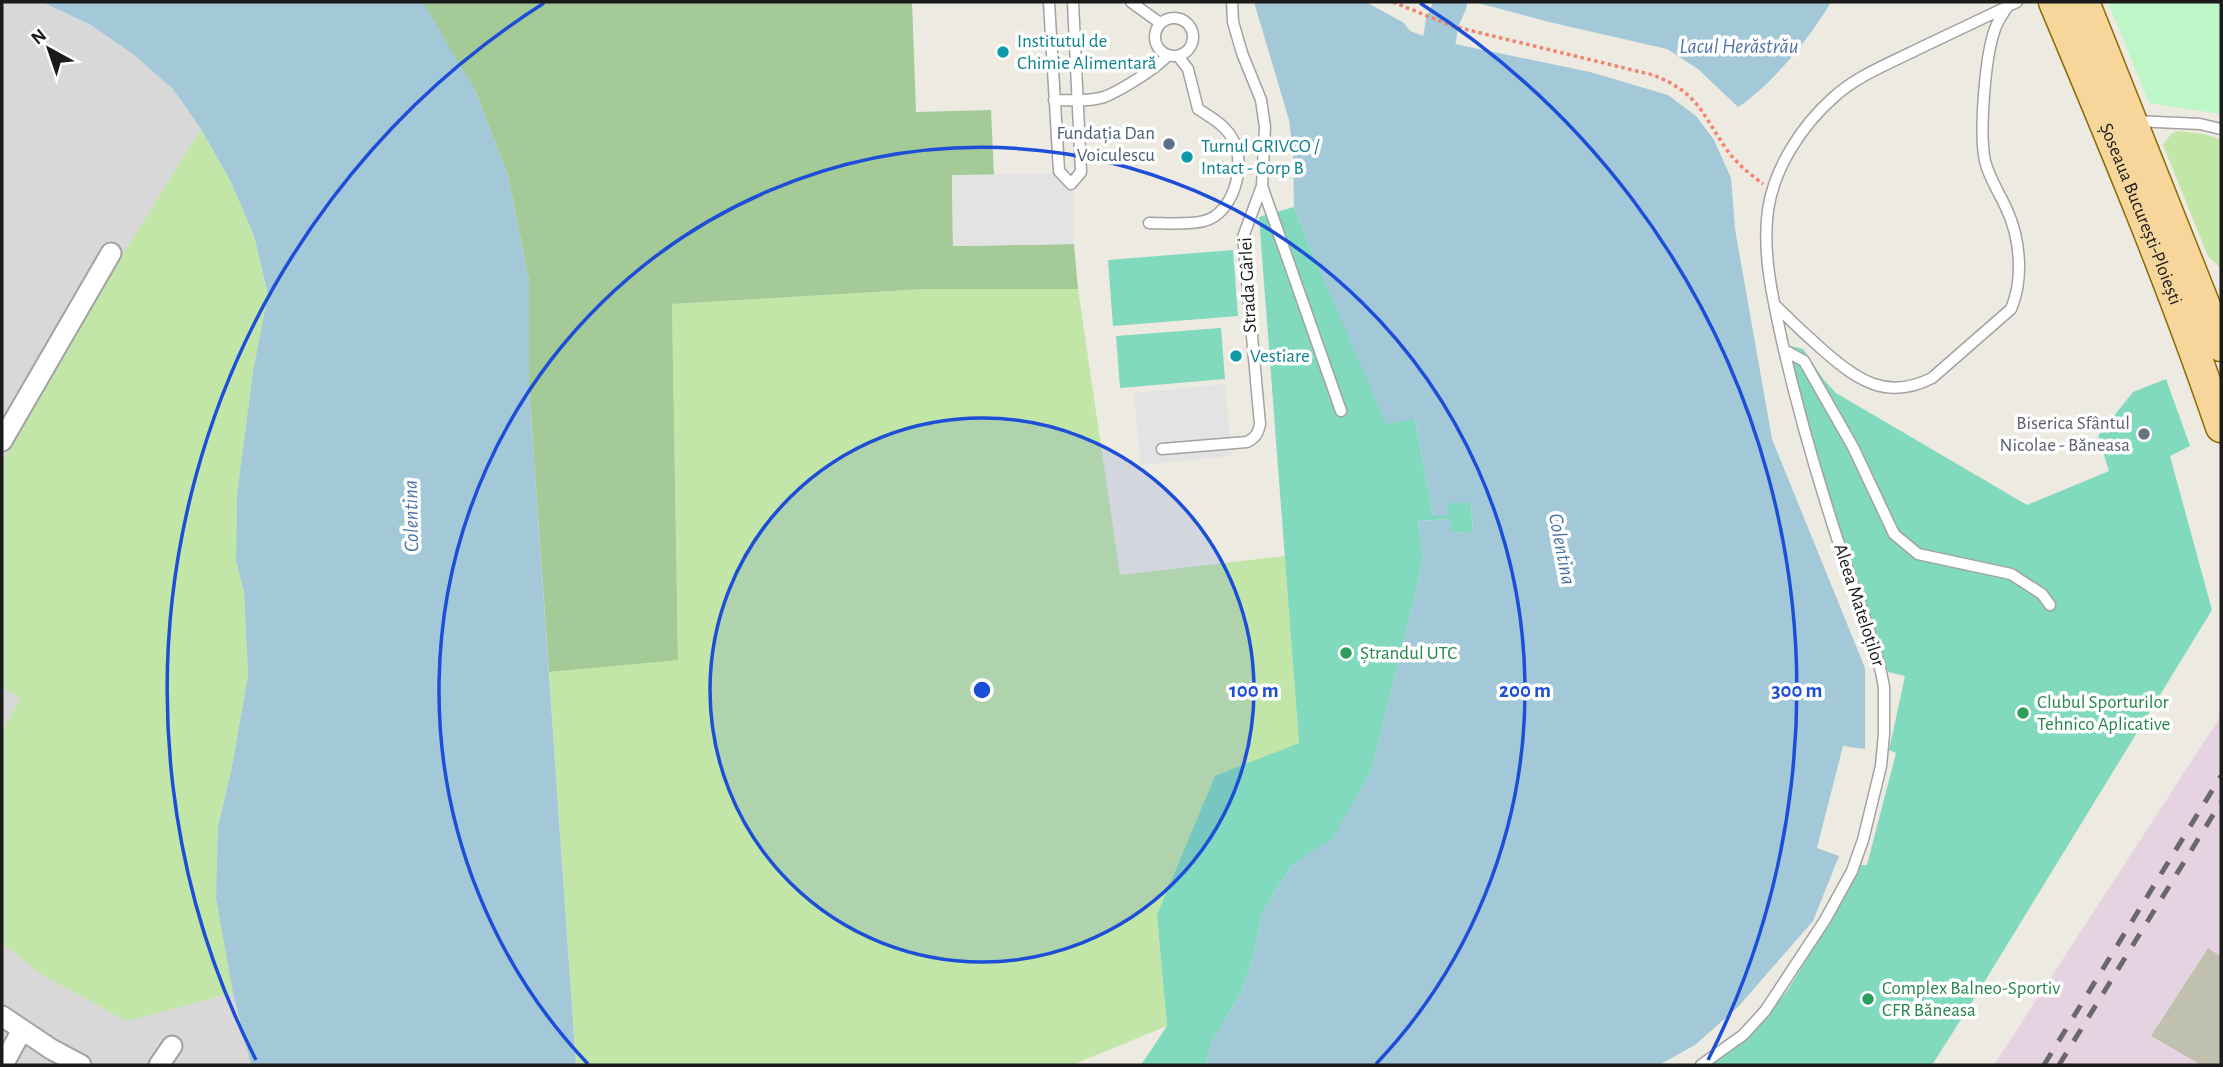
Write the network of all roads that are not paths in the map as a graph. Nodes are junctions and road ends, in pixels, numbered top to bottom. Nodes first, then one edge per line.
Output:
1 (1049, 2) edge
2 (1073, 2) edge
3 (1131, 2) edge
4 (1232, 2) edge
5 (2054, 2) edge
6 (2084, 2) edge
7 (2013, 4) edge
8 (1160, 23) junction
9 (1173, 56) junction
10 (1054, 100) junction
11 (1078, 100) junction
12 (2132, 120) junction
13 (2221, 128) edge
14 (1262, 187) junction
15 (1149, 223) dead end
16 (111, 253) dead end
17 (1774, 304) junction
18 (2221, 346) edge
19 (1784, 350) junction
20 (1341, 411) dead end
21 (2221, 427) edge
22 (2, 440) edge
23 (1162, 449) dead end
24 (2050, 605) dead end
25 (2, 1016) edge
26 (22, 1030) junction
27 (172, 1046) dead end
28 (3, 1065) edge
29 (81, 1065) edge
30 (159, 1065) edge
31 (1701, 1065) edge

1 - 10 lane
2 - 11 lane
3 - 8 lane
4 - 14 lane, Strada Gârlei
5 - 21 main road, Șoseaua București-Ploiești
6 - 12 main road, Șoseaua București-Ploiești
7 - 17 lane, Aleea Mateloților
7 - 17 lane, Aleea Mateloților
8 - 9 lane
8 - 9 lane
9 - 11 lane
9 - 15 lane
10 - 11 lane
10 - 11 lane
12 - 13 lane
12 - 18 main road, Șoseaua București-Ploiești
14 - 20 lane
14 - 23 lane, Strada Gârlei
16 - 22 street
17 - 19 lane, Aleea Mateloților
19 - 24 lane
19 - 31 lane, Aleea Mateloților
25 - 26 street
26 - 28 street
26 - 29 street
27 - 30 street

